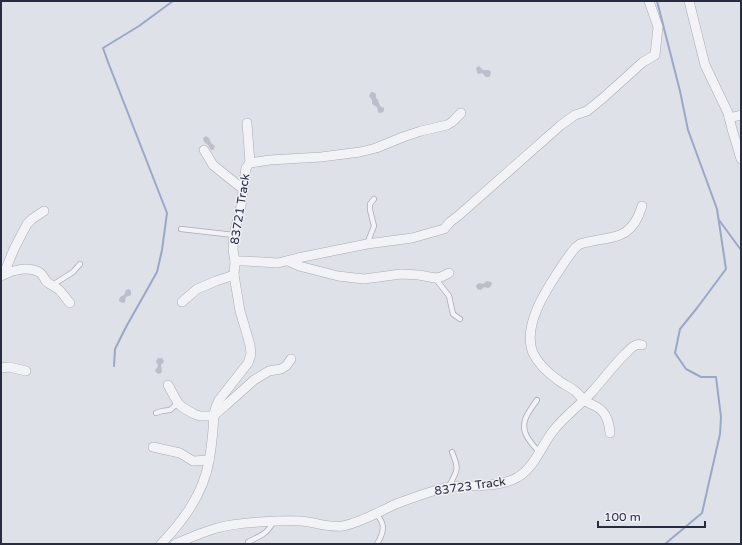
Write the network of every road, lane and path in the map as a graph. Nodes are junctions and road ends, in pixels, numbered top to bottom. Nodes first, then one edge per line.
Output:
1 (649, 1) edge
2 (689, 1) edge
3 (461, 113) dead end
4 (741, 115) edge
5 (729, 118) junction
6 (247, 123) dead end
7 (204, 150) dead end
8 (741, 159) edge
9 (250, 163) junction
10 (243, 188) junction
11 (374, 199) dead end
12 (642, 206) dead end
13 (44, 211) dead end
14 (181, 229) dead end
15 (234, 235) junction
16 (367, 244) junction
17 (288, 261) junction
18 (235, 262) junction
19 (80, 264) dead end
20 (449, 273) dead end
21 (234, 275) junction
22 (2, 276) edge
23 (435, 278) junction
24 (51, 286) junction
25 (182, 302) dead end
26 (70, 303) dead end
27 (460, 319) dead end
28 (642, 345) dead end
29 (291, 359) dead end
30 (1, 368) edge
31 (26, 371) dead end
32 (168, 385) dead end
33 (537, 400) dead end
34 (584, 400) junction
35 (178, 403) junction
36 (156, 413) dead end
37 (214, 416) junction
38 (610, 434) dead end
39 (153, 447) dead end
40 (452, 452) dead end
41 (539, 452) junction
42 (209, 460) junction
43 (448, 488) junction
44 (376, 514) junction
45 (274, 521) junction
46 (248, 542) dead end
47 (160, 544) edge
48 (175, 544) edge
49 (377, 544) edge

1 - 16 street
2 - 5 street
3 - 9 street, 83721 Track
4 - 5 street
5 - 8 street
6 - 9 street
7 - 10 street
9 - 10 street, 83721 Track
10 - 15 street, 83721 Track
11 - 16 lane
12 - 34 street
13 - 22 street
14 - 15 lane
15 - 18 street, 83721 Track
16 - 17 street
17 - 18 street
17 - 23 street
18 - 21 street, 83721 Track
19 - 24 lane
20 - 23 street
21 - 25 street
21 - 37 street, 83721 Track
22 - 24 street
23 - 27 lane
24 - 26 street
28 - 34 street, 83723 Track
29 - 37 street
30 - 31 street
32 - 35 street
33 - 41 lane
34 - 38 street
34 - 41 street, 83723 Track
35 - 36 lane
35 - 37 street
37 - 42 street, 83721 Track
39 - 42 street
40 - 43 lane
41 - 43 street, 83723 Track
42 - 47 street, 83721 Track
43 - 44 street, 83723 Track
44 - 45 street, 83723 Track
44 - 49 lane
45 - 46 lane
45 - 48 street, 83723 Track

